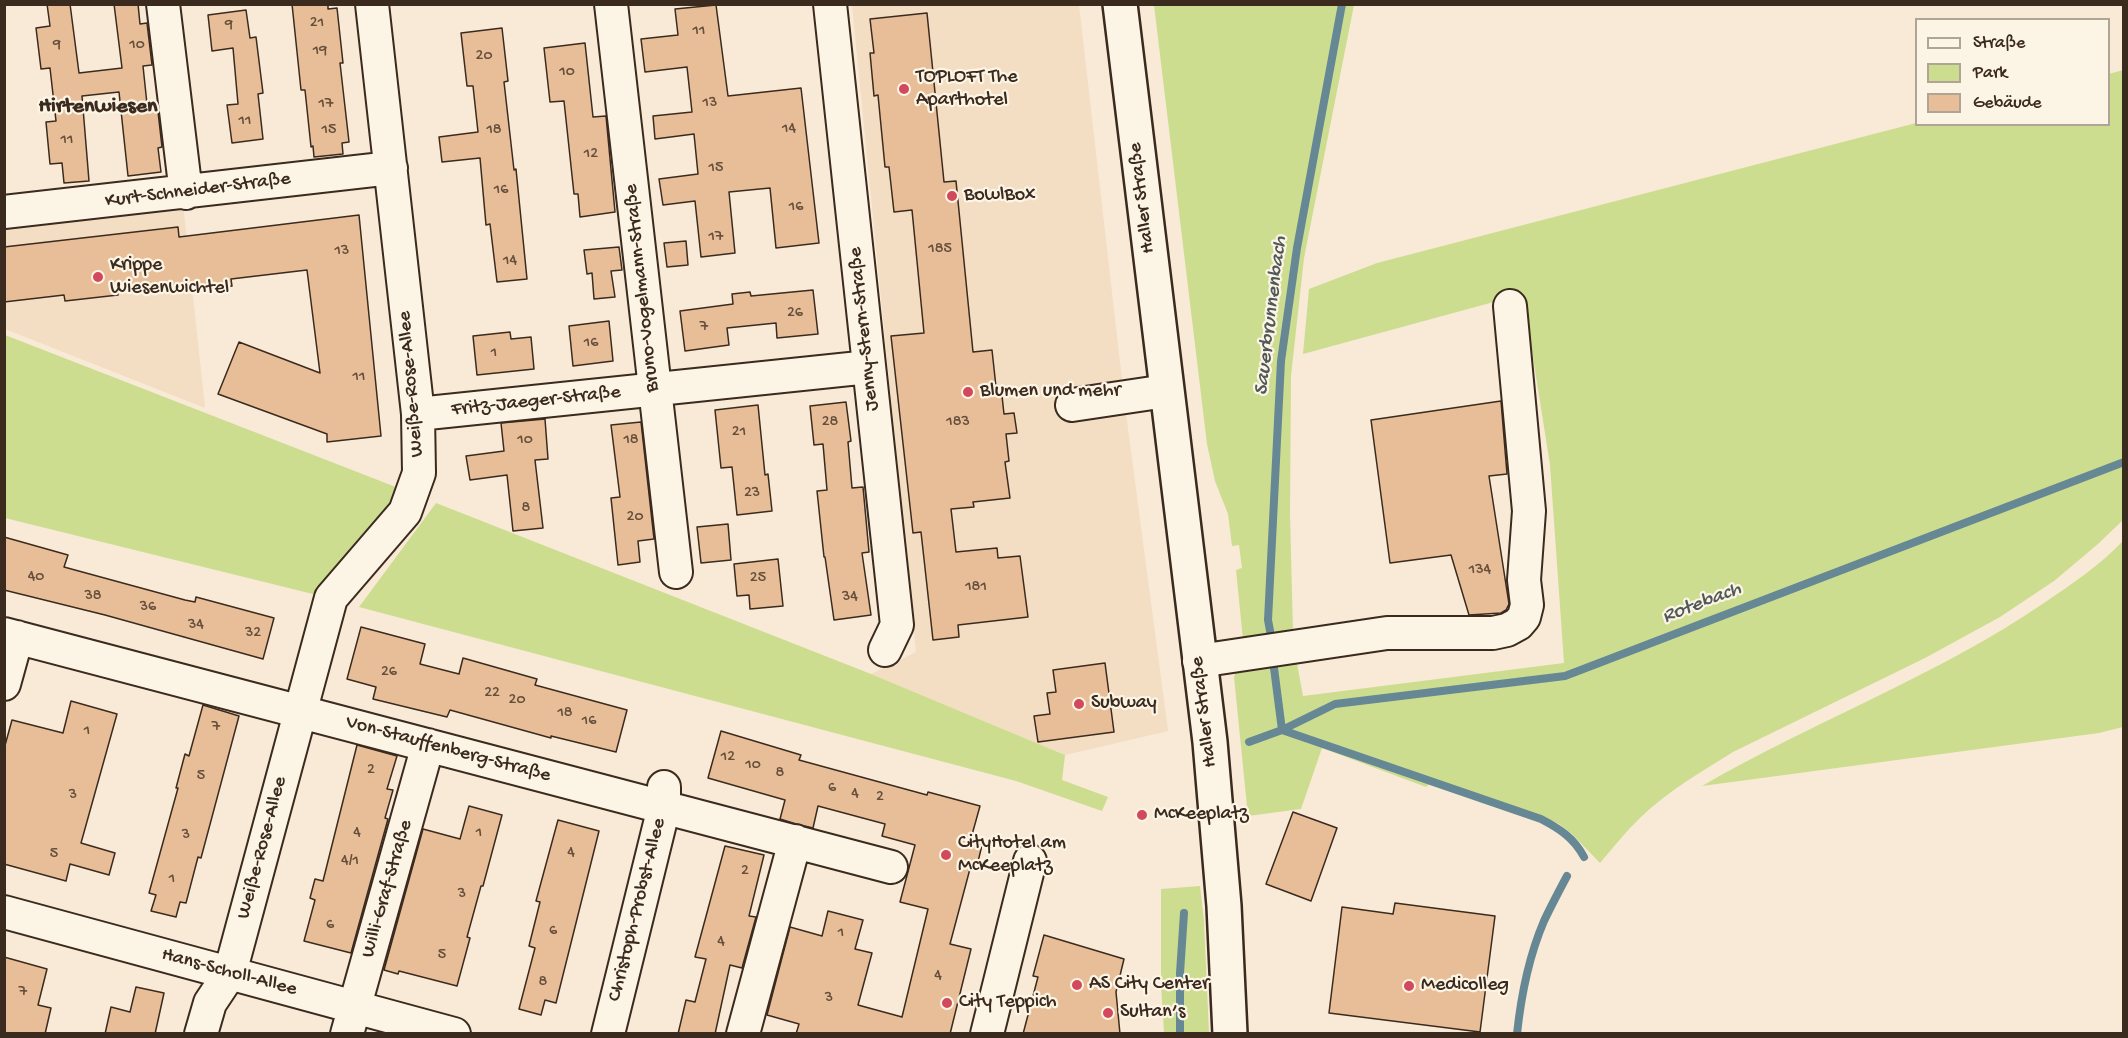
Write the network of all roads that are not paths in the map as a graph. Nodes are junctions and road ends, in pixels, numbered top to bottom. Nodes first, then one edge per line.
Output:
1 (164, 4) edge
2 (372, 4) edge
3 (611, 4) edge
4 (830, 4) edge
5 (1120, 4) edge
6 (391, 168) junction
7 (186, 193) junction
8 (4, 212) edge
9 (1510, 306) dead end
10 (869, 367) junction
11 (655, 391) junction
12 (1166, 391) junction
13 (1072, 405) dead end
14 (418, 414) junction
15 (676, 572) dead end
16 (11, 635) edge
17 (885, 651) dead end
18 (1200, 661) junction
19 (4, 684) edge
20 (300, 711) junction
21 (428, 745) junction
22 (664, 797) junction
23 (795, 841) junction
24 (1030, 861) dead end
25 (891, 867) dead end
26 (4, 912) edge
27 (230, 973) junction
28 (351, 1020) edge
29 (201, 1034) edge
30 (454, 1034) edge
31 (608, 1034) edge
32 (743, 1034) edge
33 (987, 1034) edge
34 (1230, 1034) edge

1 - 7 street
2 - 6 street, Weiße-Rose-Allee
3 - 11 street, Bruno-Vogelmann-Straße
4 - 10 street, Jenny-Stern-Straße
5 - 12 main road, Haller Straße
6 - 7 street, Kurt-Schneider-Straße
6 - 14 street, Weiße-Rose-Allee
7 - 8 street, Kurt-Schneider-Straße
9 - 18 street
10 - 11 street, Fritz-Jaeger-Straße
10 - 17 street, Jenny-Stern-Straße
11 - 14 street, Fritz-Jaeger-Straße
11 - 15 street, Bruno-Vogelmann-Straße
12 - 13 street
12 - 18 main road, Haller Straße
14 - 20 street, Weiße-Rose-Allee
16 - 19 street
16 - 20 street, Von-Stauffenberg-Straße
18 - 34 main road, Haller Straße
20 - 21 street, Von-Stauffenberg-Straße
20 - 27 street, Weiße-Rose-Allee
21 - 22 street, Von-Stauffenberg-Straße
21 - 28 street, Willi-Graf-Straße
22 - 23 street, Von-Stauffenberg-Straße
22 - 31 street, Christoph-Probst-Allee
23 - 25 street, Von-Stauffenberg-Straße
23 - 32 street
24 - 33 street
26 - 27 street, Hans-Scholl-Allee
27 - 28 street, Hans-Scholl-Allee
27 - 29 street, Weiße-Rose-Allee
28 - 30 street, Hans-Scholl-Allee

